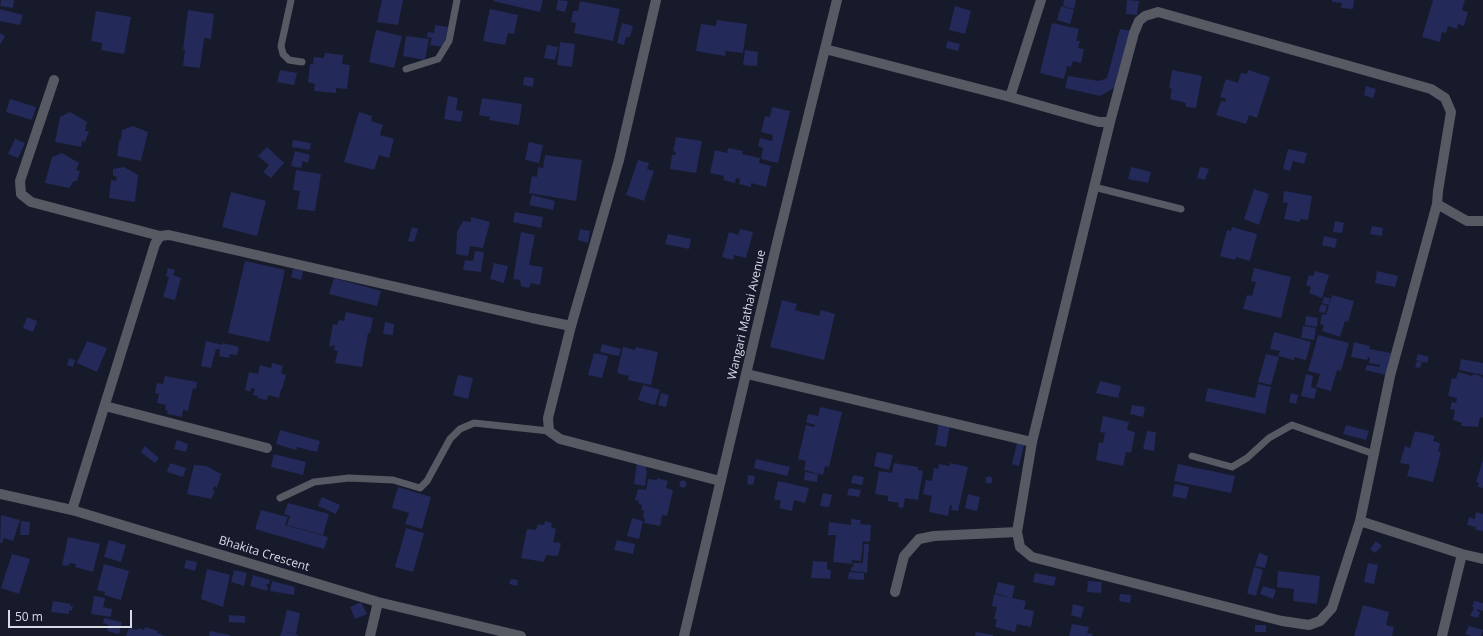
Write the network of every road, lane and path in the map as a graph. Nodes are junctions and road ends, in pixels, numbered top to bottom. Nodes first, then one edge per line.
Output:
1 (291, 0) edge
2 (457, 0) edge
3 (656, 0) edge
4 (837, 0) edge
5 (1041, 0) edge
6 (825, 49) junction
7 (302, 62) dead end
8 (406, 69) dead end
9 (54, 80) dead end
10 (1010, 97) junction
11 (1110, 122) junction
12 (1094, 187) junction
13 (1437, 204) junction
14 (1182, 209) dead end
15 (1483, 221) edge
16 (160, 236) junction
17 (571, 326) junction
18 (747, 374) junction
19 (105, 406) junction
20 (549, 431) junction
21 (1032, 442) junction
22 (267, 448) dead end
23 (1374, 454) junction
24 (1192, 456) dead end
25 (720, 481) junction
26 (0, 494) edge
27 (280, 498) dead end
28 (72, 510) junction
29 (1360, 521) junction
30 (1017, 532) junction
31 (1462, 554) junction
32 (1483, 559) edge
33 (895, 592) dead end
34 (378, 602) junction
35 (370, 636) edge
36 (521, 636) edge
37 (684, 636) edge
38 (1442, 636) edge

1 - 7 lane
2 - 8 lane
3 - 17 street
4 - 6 street, Wangari Mathai Avenue
5 - 10 street
6 - 10 street
6 - 18 street, Wangari Mathai Avenue
9 - 16 street
10 - 11 street
11 - 12 street
11 - 13 street
12 - 14 lane
12 - 21 street
13 - 15 street
13 - 23 street
16 - 17 street
16 - 19 street
17 - 20 street
18 - 21 street
18 - 25 street, Wangari Mathai Avenue
19 - 22 street
19 - 28 street
20 - 25 street
20 - 27 lane
21 - 30 street
23 - 24 lane
23 - 29 street
25 - 37 street, Wangari Mathai Avenue
26 - 28 street, Bhakita Crescent
28 - 34 street, Bhakita Crescent
29 - 30 street
29 - 31 street
30 - 33 street
31 - 32 street
31 - 38 street
34 - 35 street
34 - 36 street, Bhakita Crescent

